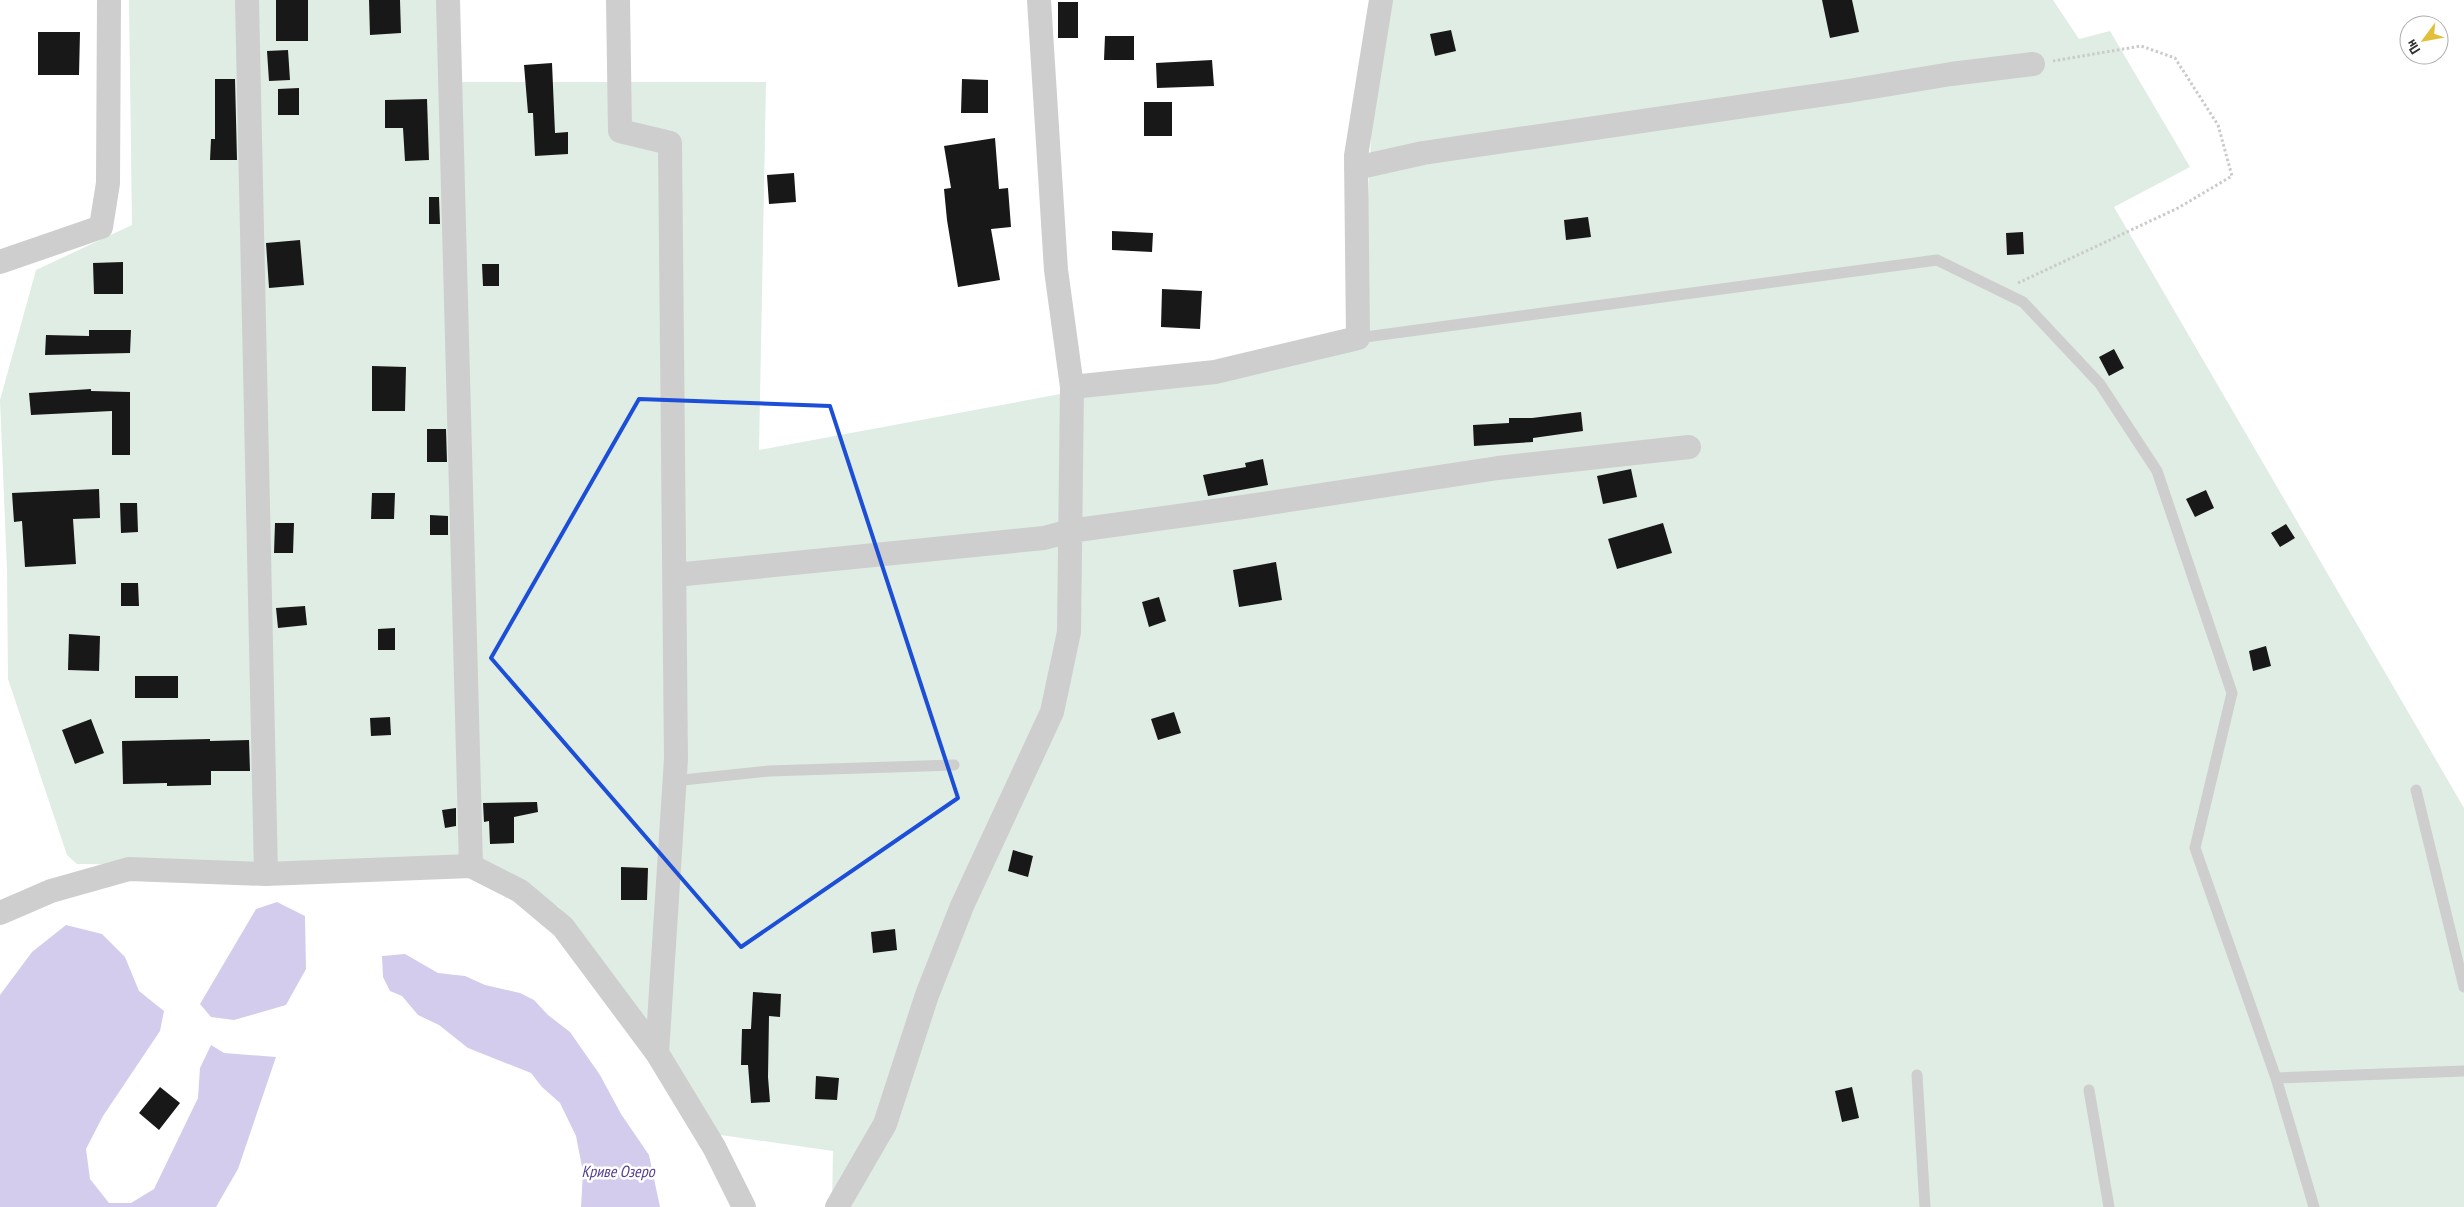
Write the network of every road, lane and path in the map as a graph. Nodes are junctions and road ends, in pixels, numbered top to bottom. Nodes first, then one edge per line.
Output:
1 (109, 0) edge
2 (248, 0) edge
3 (448, 0) edge
4 (618, 0) edge
5 (1039, 0) edge
6 (1381, 0) edge
7 (2033, 64) joint
8 (1356, 168) junction
9 (0, 262) edge
10 (2000, 291) junction
11 (1358, 338) junction
12 (1072, 387) junction
13 (1689, 447) dead end
14 (1070, 531) junction
15 (675, 575) junction
16 (954, 765) dead end
17 (673, 782) junction
18 (2416, 790) dead end
19 (471, 866) junction
20 (266, 874) junction
21 (0, 913) edge
22 (2464, 987) edge
23 (657, 1053) junction
24 (2464, 1071) edge
25 (1917, 1075) dead end
26 (2276, 1078) junction
27 (2089, 1090) dead end
28 (744, 1207) edge
29 (837, 1207) edge
30 (1925, 1207) edge
31 (2108, 1207) edge
32 (2314, 1207) edge

1 - 9 street
2 - 20 street
3 - 19 street
4 - 15 street
5 - 12 street
6 - 8 street
7 - 8 street
7 - 10 path
8 - 11 street
10 - 11 lane
10 - 26 lane
11 - 12 street
12 - 14 street
13 - 14 street
14 - 15 street
14 - 29 street
15 - 17 street
16 - 17 lane
17 - 23 street
18 - 22 lane
19 - 20 street
19 - 23 street
20 - 21 street
23 - 28 street
24 - 26 lane
25 - 30 lane
26 - 32 lane
27 - 31 lane

